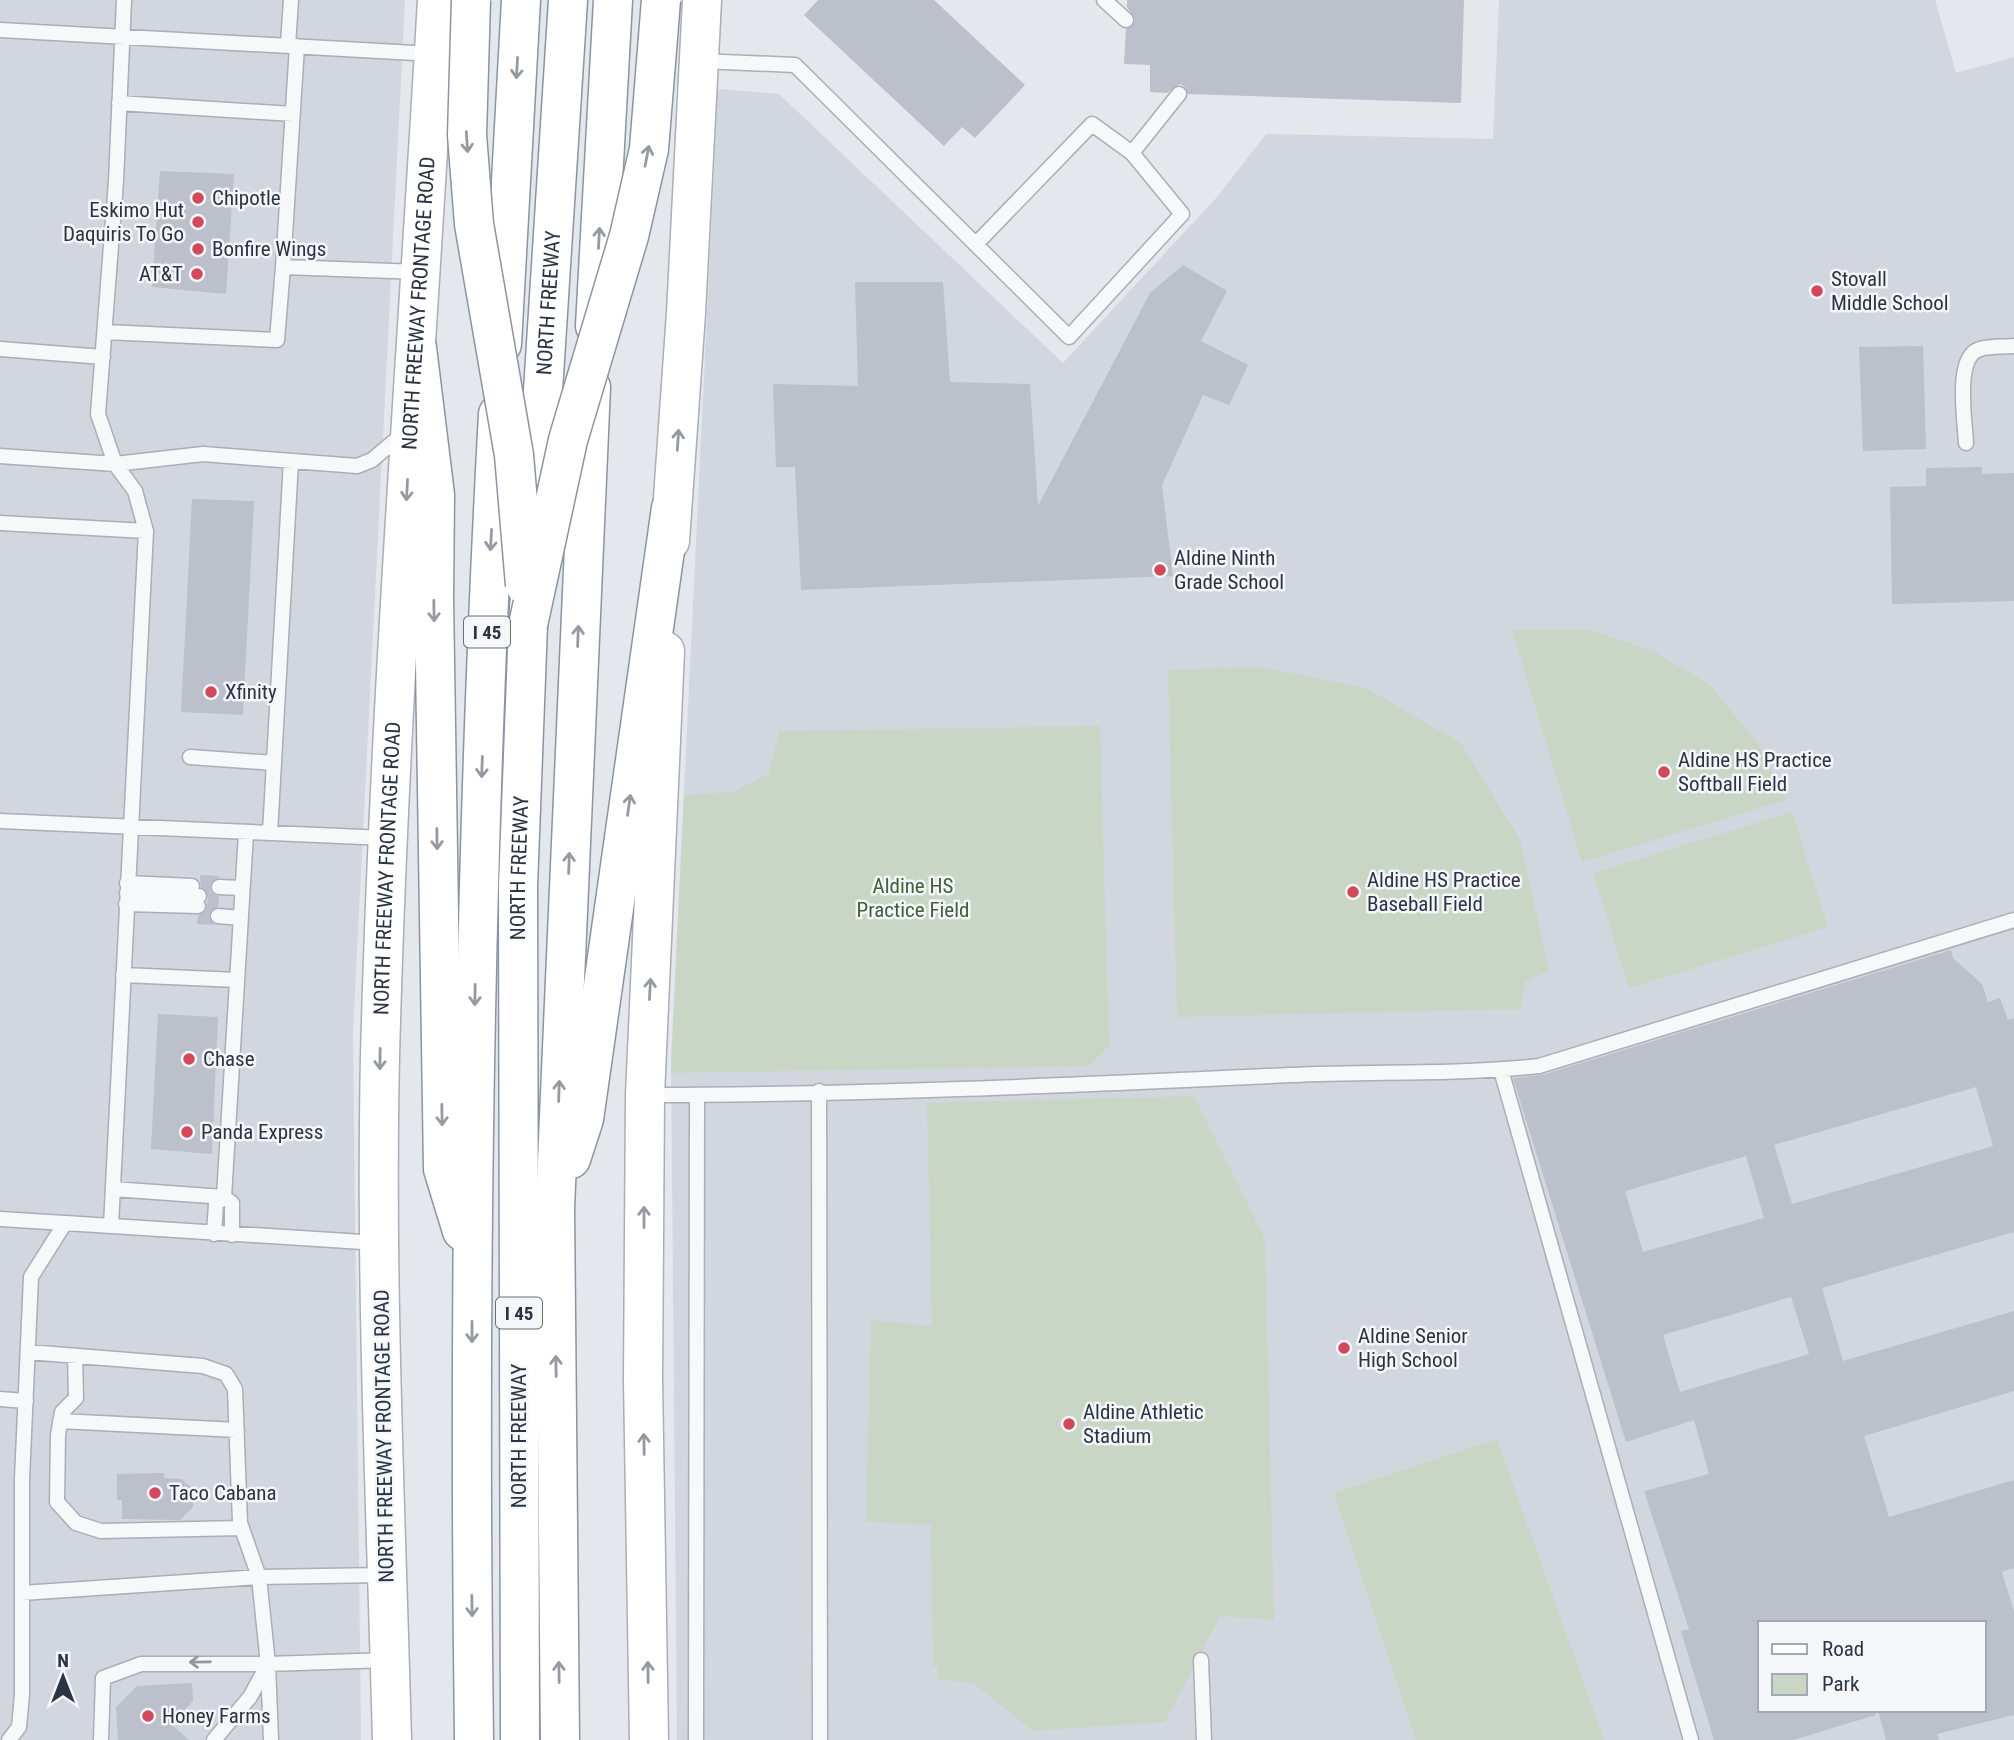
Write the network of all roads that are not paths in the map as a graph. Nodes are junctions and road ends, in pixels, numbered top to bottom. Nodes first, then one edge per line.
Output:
1 (124, 0) edge
2 (291, 0) edge
3 (437, 0) edge
4 (471, 0) edge
5 (521, 0) edge
6 (568, 0) edge
7 (613, 0) edge
8 (661, 0) edge
9 (702, 0) edge
10 (1104, 0) edge
11 (1126, 20) dead end
12 (0, 30) edge
13 (122, 36) junction
14 (293, 45) junction
15 (434, 54) junction
16 (699, 61) junction
17 (1179, 94) dead end
18 (119, 103) junction
19 (293, 114) junction
20 (1132, 153) junction
21 (976, 244) junction
22 (283, 267) junction
23 (422, 272) junction
24 (104, 332) junction
25 (2014, 346) edge
26 (417, 348) junction
27 (0, 349) edge
28 (103, 357) junction
29 (411, 428) junction
30 (1966, 443) dead end
31 (0, 456) edge
32 (291, 461) junction
33 (115, 464) junction
34 (671, 508) junction
35 (0, 523) edge
36 (146, 531) junction
37 (528, 625) junction
38 (190, 757) dead end
39 (274, 763) junction
40 (0, 821) edge
41 (130, 828) junction
42 (246, 833) junction
43 (270, 834) junction
44 (387, 838) junction
45 (126, 898) junction
46 (242, 903) junction
47 (2014, 920) edge
48 (123, 975) junction
49 (237, 980) junction
50 (1501, 1070) junction
51 (819, 1091) junction
52 (697, 1095) junction
53 (645, 1096) junction
54 (113, 1189) junction
55 (224, 1197) junction
56 (555, 1208) junction
57 (0, 1219) edge
58 (65, 1223) junction
59 (111, 1226) junction
60 (214, 1234) junction
61 (232, 1235) junction
62 (379, 1243) junction
63 (472, 1264) junction
64 (28, 1352) junction
65 (75, 1356) junction
66 (0, 1399) edge
67 (26, 1401) junction
68 (60, 1421) junction
69 (237, 1430) junction
70 (242, 1528) junction
71 (387, 1575) junction
72 (259, 1577) junction
73 (22, 1593) junction
74 (390, 1660) junction
75 (1201, 1660) dead end
76 (268, 1664) junction
77 (217, 1739) edge
78 (9, 1740) edge
79 (101, 1740) edge
80 (271, 1740) edge
81 (392, 1740) edge
82 (474, 1740) edge
83 (520, 1740) edge
84 (560, 1740) edge
85 (649, 1740) edge
86 (696, 1740) edge
87 (820, 1740) edge
88 (1204, 1740) edge
89 (1691, 1740) edge

1 - 13 lane
2 - 14 lane
3 - 15 main road, NORTH FREEWAY FRONTAGE ROAD
4 -> 37 main road, bridge
5 -> 63 main road, NORTH FREEWAY / I 45
6 - 37 main road, NORTH FREEWAY / I 45, bridge
56 -> 7 main road, NORTH FREEWAY / I 45
37 -> 8 main road, bridge
9 - 16 main road
10 - 11 lane
12 - 13 lane
13 - 14 lane
13 - 18 lane
14 - 15 lane
14 - 19 lane
15 - 23 main road, NORTH FREEWAY FRONTAGE ROAD
16 - 21 lane
34 -> 16 main road
17 - 20 lane
18 - 19 lane
18 - 24 lane
19 - 22 lane
20 - 21 lane
20 - 21 lane
22 - 23 lane
22 - 24 lane
23 - 26 main road, NORTH FREEWAY FRONTAGE ROAD
24 - 28 lane
25 - 30 lane
26 - 29 main road, NORTH FREEWAY FRONTAGE ROAD
26 -> 63 main road
27 - 28 lane
28 - 33 lane
29 - 32 lane
29 -> 44 main road, NORTH FREEWAY FRONTAGE ROAD
31 - 33 lane
32 - 33 lane
32 - 39 lane
33 - 36 lane
53 -> 34 main road
56 -> 34 main road
35 - 36 lane
36 - 41 lane
37 - 83 main road, NORTH FREEWAY / I 45
38 - 39 lane
39 - 43 lane
40 - 41 lane
41 - 42 lane
41 - 45 lane
42 - 43 lane
42 - 46 lane
43 - 44 lane
44 -> 62 main road, NORTH FREEWAY FRONTAGE ROAD
45 - 45 lane
45 - 48 lane
46 - 46 lane
46 - 49 lane
47 - 50 lane
48 - 49 lane
48 - 54 lane
49 - 55 lane
50 - 51 lane
50 - 89 lane
51 - 52 lane
51 - 87 lane
52 - 53 lane
52 - 86 lane
85 -> 53 main road
54 - 55 lane
54 - 59 lane
55 - 60 lane
55 - 61 lane
84 -> 56 main road, NORTH FREEWAY / I 45
57 - 58 lane
58 - 59 lane
58 - 64 lane
59 - 60 lane
60 - 61 lane
61 - 62 lane
62 - 71 main road, NORTH FREEWAY FRONTAGE ROAD
63 -> 82 main road, NORTH FREEWAY / I 45
64 - 65 lane
64 - 67 lane
65 - 68 lane
65 - 69 lane
66 - 67 lane
67 - 73 lane
68 - 69 lane
68 - 70 lane
69 - 70 lane
70 - 72 lane
71 - 72 lane
71 - 74 main road, NORTH FREEWAY FRONTAGE ROAD
72 - 73 lane
72 - 76 lane
73 - 78 lane
74 - 76 lane
74 - 81 main road, NORTH FREEWAY FRONTAGE ROAD
75 - 88 lane
76 - 77 lane
76 -> 79 lane
76 - 80 lane

